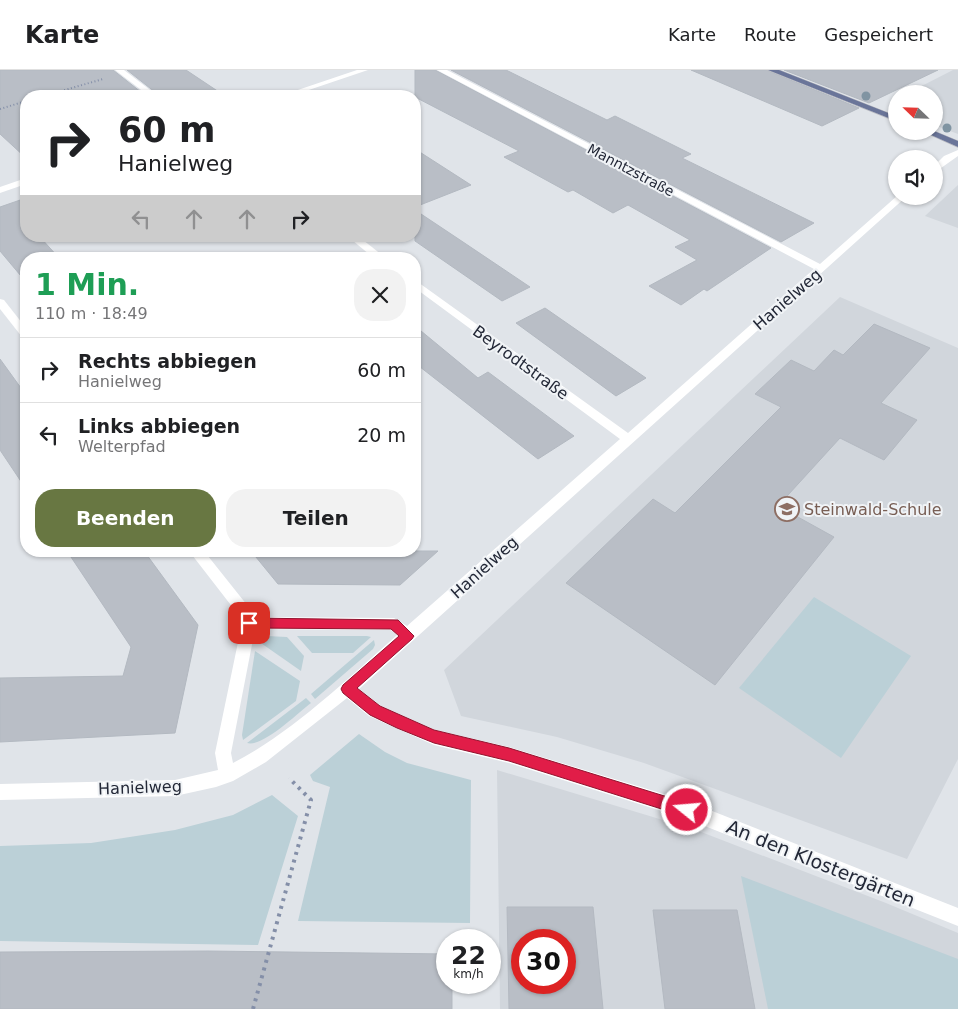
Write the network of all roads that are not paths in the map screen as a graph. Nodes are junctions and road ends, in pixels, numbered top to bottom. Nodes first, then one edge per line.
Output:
1 (119, 70) edge
2 (364, 70) edge
3 (441, 70) edge
4 (772, 70) edge
5 (146, 90) edge
6 (302, 90) edge
7 (888, 116) edge
8 (943, 138) edge
9 (958, 144) edge
10 (958, 153) edge
11 (943, 162) edge
12 (20, 183) edge
13 (0, 190) edge
14 (893, 205) edge
15 (360, 242) edge
16 (373, 252) edge
17 (821, 269) junction
18 (421, 287) edge
19 (0, 302) edge
20 (20, 327) edge
21 (628, 439) junction
22 (201, 557) edge
23 (249, 623) junction
24 (408, 636) junction
25 (347, 689) junction
26 (227, 775) junction
27 (0, 792) edge
28 (958, 917) edge

1 - 5 street
2 - 6 street
3 - 17 street, Manntzstraße
4 - 7 main road
8 - 9 main road
10 - 11 street
12 - 13 street
14 - 17 street, Hanielweg
15 - 16 street
17 - 21 street, Hanielweg
18 - 21 street, Beyrodtstraße
19 - 20 street
21 - 24 street, Hanielweg
22 - 23 street
23 - 24 street
23 - 26 street
24 - 25 street, Hanielweg
25 - 26 street, Hanielweg
25 - 28 street, An den Klostergärten
26 - 27 street, Hanielweg

